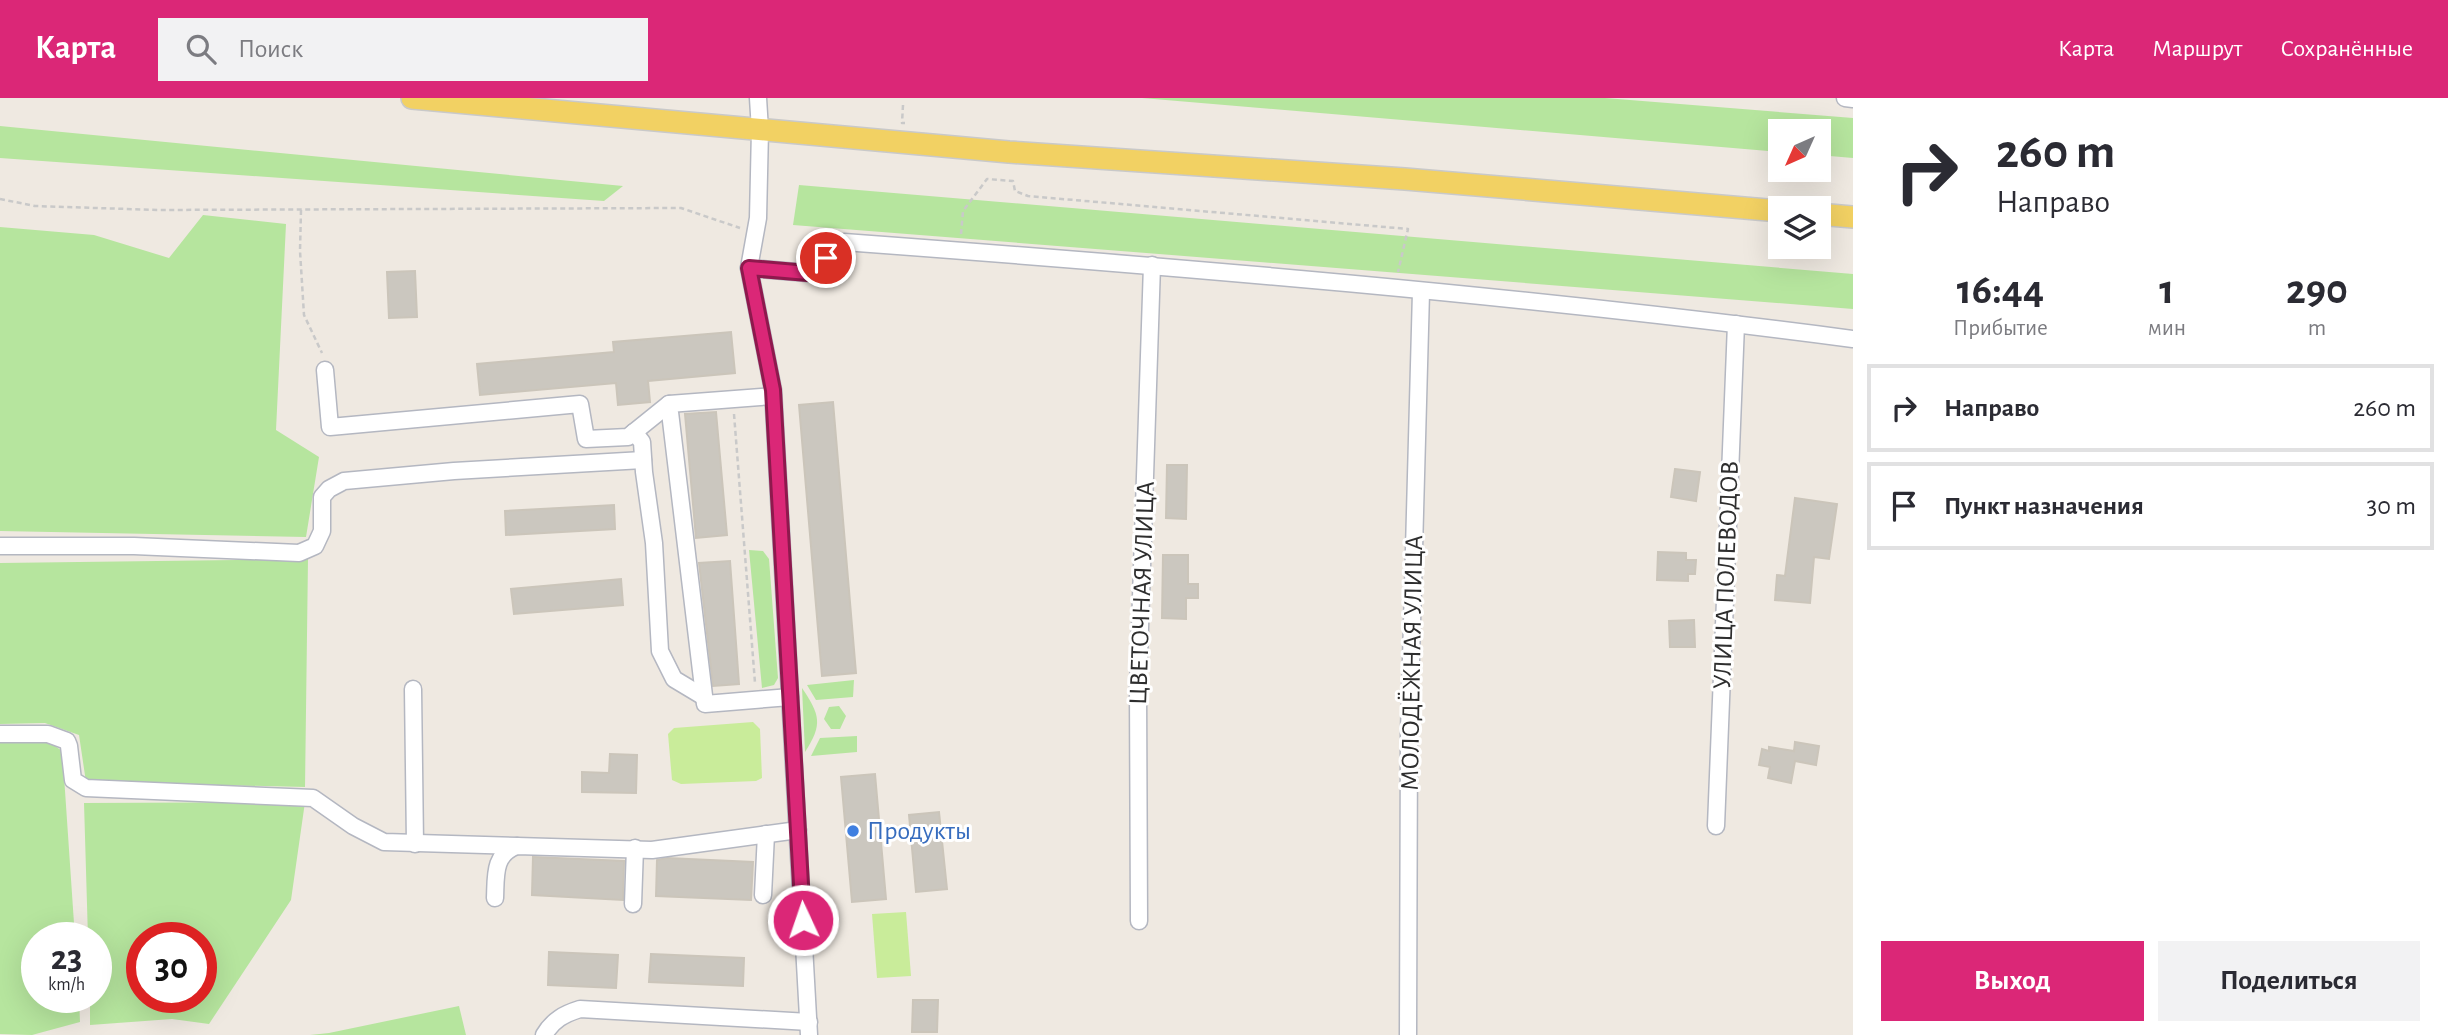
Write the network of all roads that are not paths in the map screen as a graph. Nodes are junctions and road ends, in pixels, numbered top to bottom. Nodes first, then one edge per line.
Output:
1 (412, 98) edge
2 (758, 98) edge
3 (1845, 98) edge
4 (1853, 99) edge
5 (760, 130) junction
6 (1768, 210) edge
7 (1831, 215) edge
8 (1853, 217) edge
9 (1152, 265) junction
10 (749, 268) junction
11 (1421, 292) junction
12 (1736, 324) junction
13 (1853, 339) edge
14 (325, 370) road end
15 (773, 396) junction
16 (668, 404) junction
17 (634, 432) junction
18 (643, 460) junction
19 (0, 546) edge
20 (413, 689) dead end
21 (704, 697) junction
22 (790, 697) junction
23 (0, 734) edge
24 (1716, 826) dead end
25 (798, 830) junction
26 (766, 834) junction
27 (415, 844) junction
28 (517, 846) junction
29 (635, 848) junction
30 (763, 895) dead end
31 (495, 898) dead end
32 (633, 904) dead end
33 (1139, 921) dead end
34 (750, 1027) edge
35 (809, 1028) edge
36 (544, 1035) edge
37 (1408, 1035) edge

1 - 5 main road
2 - 5 street
3 - 4 street
5 - 6 main road
5 - 10 street
7 - 8 main road
9 - 10 street
9 - 11 street
9 - 33 street, ЦВЕТОЧНАЯ УЛИЦА
10 - 15 street
11 - 12 street
11 - 37 street, МОЛОДЁЖНАЯ УЛИЦА
12 - 13 street
12 - 24 street, УЛИЦА ПОЛЕВОДОВ
14 - 17 street
15 - 16 street
15 - 22 street
16 - 17 street
16 - 21 street
17 - 18 street
18 - 19 street
18 - 21 street
20 - 27 street
21 - 22 street
22 - 25 street
23 - 27 street
25 - 26 street
25 - 35 street
26 - 29 street
26 - 30 street
27 - 28 street
28 - 29 street
28 - 31 street
29 - 32 street
34 - 35 street
34 - 36 street

